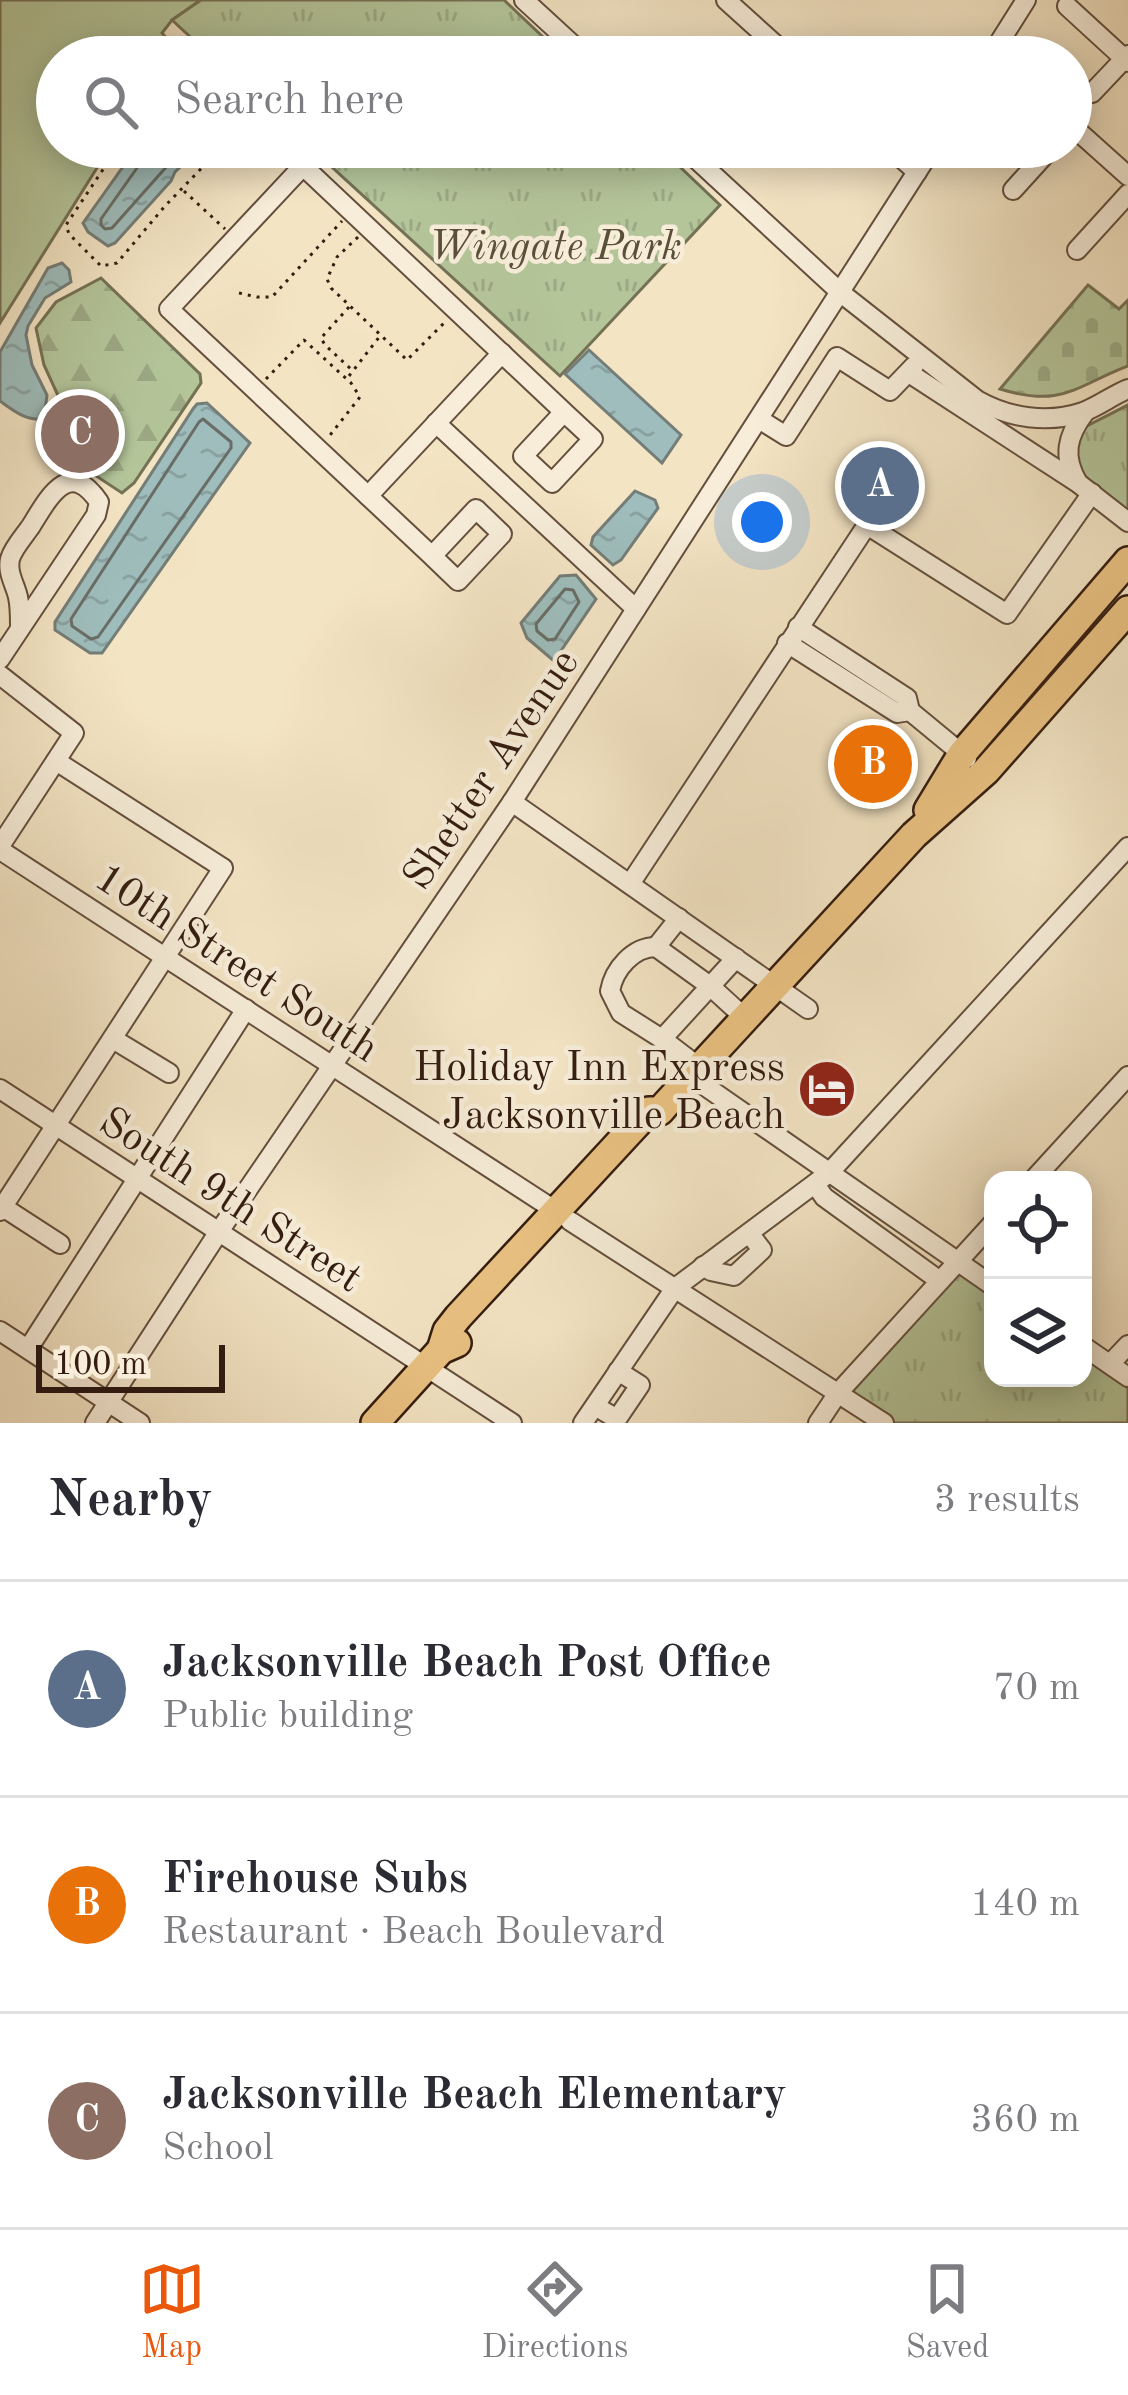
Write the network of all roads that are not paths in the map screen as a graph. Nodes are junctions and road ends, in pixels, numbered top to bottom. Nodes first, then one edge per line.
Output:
1 (524, 0) edge
2 (1023, 1) edge
3 (735, 3) edge
4 (1067, 6) dead end
5 (563, 36) edge
6 (768, 36) edge
7 (1004, 36) edge
8 (1127, 59) edge
9 (1092, 93) dead end
10 (1092, 144) edge
11 (301, 168) edge
12 (305, 168) edge
13 (706, 168) edge
14 (913, 168) edge
15 (920, 168) edge
16 (1033, 168) edge
17 (917, 172) junction
18 (1128, 176) edge
19 (1013, 190) dead end
20 (1128, 194) edge
21 (1077, 250) dead end
22 (841, 293) junction
23 (502, 353) junction
24 (915, 365) junction
25 (1128, 389) edge
26 (564, 412) dead end
27 (1084, 412) junction
28 (759, 419) junction
29 (436, 423) junction
30 (1068, 440) junction
31 (1036, 456) junction
32 (1085, 488) junction
33 (368, 496) junction
34 (1128, 522) edge
35 (432, 556) dead end
36 (1128, 561) edge
37 (636, 609) junction
38 (1128, 610) edge
39 (20, 626) junction
40 (793, 635) junction
41 (0, 659) edge
42 (0, 676) edge
43 (962, 754) junction
44 (56, 761) junction
45 (986, 771) junction
46 (512, 802) junction
47 (914, 835) junction
48 (1128, 847) edge
49 (0, 848) edge
50 (630, 884) junction
51 (679, 918) junction
52 (712, 942) junction
53 (656, 947) junction
54 (166, 957) junction
55 (736, 958) junction
56 (690, 970) junction
57 (710, 986) junction
58 (775, 986) junction
59 (247, 1009) junction
60 (808, 1009) dead end
61 (745, 1018) junction
62 (113, 1039) junction
63 (662, 1039) junction
64 (332, 1064) junction
65 (696, 1072) junction
66 (169, 1073) dead end
67 (1128, 1076) edge
68 (0, 1089) edge
69 (660, 1111) junction
70 (56, 1126) junction
71 (1041, 1171) edge
72 (822, 1179) junction
73 (137, 1180) junction
74 (2, 1209) edge
75 (564, 1216) junction
76 (218, 1233) junction
77 (984, 1233) edge
78 (60, 1244) dead end
79 (957, 1262) junction
80 (940, 1280) junction
81 (984, 1280) edge
82 (675, 1288) junction
83 (0, 1331) edge
84 (1128, 1345) edge
85 (28, 1349) junction
86 (1092, 1352) edge
87 (434, 1358) junction
88 (1110, 1364) junction
89 (618, 1371) junction
90 (1128, 1376) edge
91 (838, 1393) junction
92 (108, 1403) junction
93 (595, 1406) junction
94 (620, 1421) edge
95 (94, 1423) edge
96 (140, 1423) edge
97 (375, 1423) edge
98 (512, 1423) edge
99 (583, 1423) edge
100 (818, 1423) edge
101 (884, 1423) edge

1 - 5 street
2 - 7 street
3 - 6 street
4 - 8 street
8 - 9 street
10 - 18 street
11 - 33 street
12 - 23 street
13 - 22 street
14 - 17 street
15 - 17 street, Shetter Avenue
16 - 19 street
17 - 22 street, Shetter Avenue
20 - 21 street
22 - 24 street
22 - 28 street, Shetter Avenue
23 - 26 street
23 - 29 street
24 - 27 street
24 - 28 street
24 - 31 street
25 - 27 street
27 - 30 street
28 - 37 street, Shetter Avenue
29 - 33 street
29 - 37 street
30 - 31 street
30 - 32 street
31 - 32 street
32 - 34 street
32 - 40 street
33 - 35 street
36 - 43 highway
37 - 46 street, Shetter Avenue
38 - 45 highway
39 - 39 street
39 - 41 street
40 - 43 street
40 - 50 street
42 - 44 street
43 - 45 street
43 - 47 highway
44 - 49 street
44 - 54 street
45 - 47 highway
46 - 50 street
46 - 64 street, Shetter Avenue
47 - 58 highway
48 - 72 street
49 - 54 street, 10th Street South
50 - 51 street
51 - 52 street
51 - 53 street
52 - 55 street
52 - 56 street
53 - 56 street
53 - 63 street
54 - 59 street, 10th Street South
54 - 62 street
55 - 57 street
55 - 58 street
56 - 57 street
57 - 61 street
57 - 63 street
58 - 60 street
58 - 61 highway
59 - 64 street, 10th Street South
59 - 73 street
61 - 65 highway
62 - 66 street
62 - 70 street
63 - 65 street
64 - 75 street, 10th Street South
64 - 76 street, Shetter Avenue
65 - 69 highway
65 - 72 street
67 - 71 street
68 - 70 street, South 9th Street
69 - 75 highway
69 - 75 highway
70 - 73 street, South 9th Street
70 - 74 street
72 - 79 street
72 - 80 street
72 - 82 street
73 - 76 street, South 9th Street
73 - 85 street
74 - 78 street
75 - 82 street, 10th Street South
75 - 87 highway
75 - 87 highway
76 - 87 street, South 9th Street
76 - 92 street, Shetter Avenue
77 - 79 street
79 - 80 street
79 - 81 street
80 - 91 street
82 - 89 street
82 - 91 street, 10th Street South
83 - 85 street
84 - 88 street
85 - 92 street
86 - 88 street
87 - 97 highway
87 - 98 street, South 9th Street
88 - 90 street
89 - 93 street
89 - 94 street
91 - 100 street
91 - 101 street, 10th Street South
92 - 95 street, Shetter Avenue
92 - 96 street
93 - 94 street
93 - 99 street

